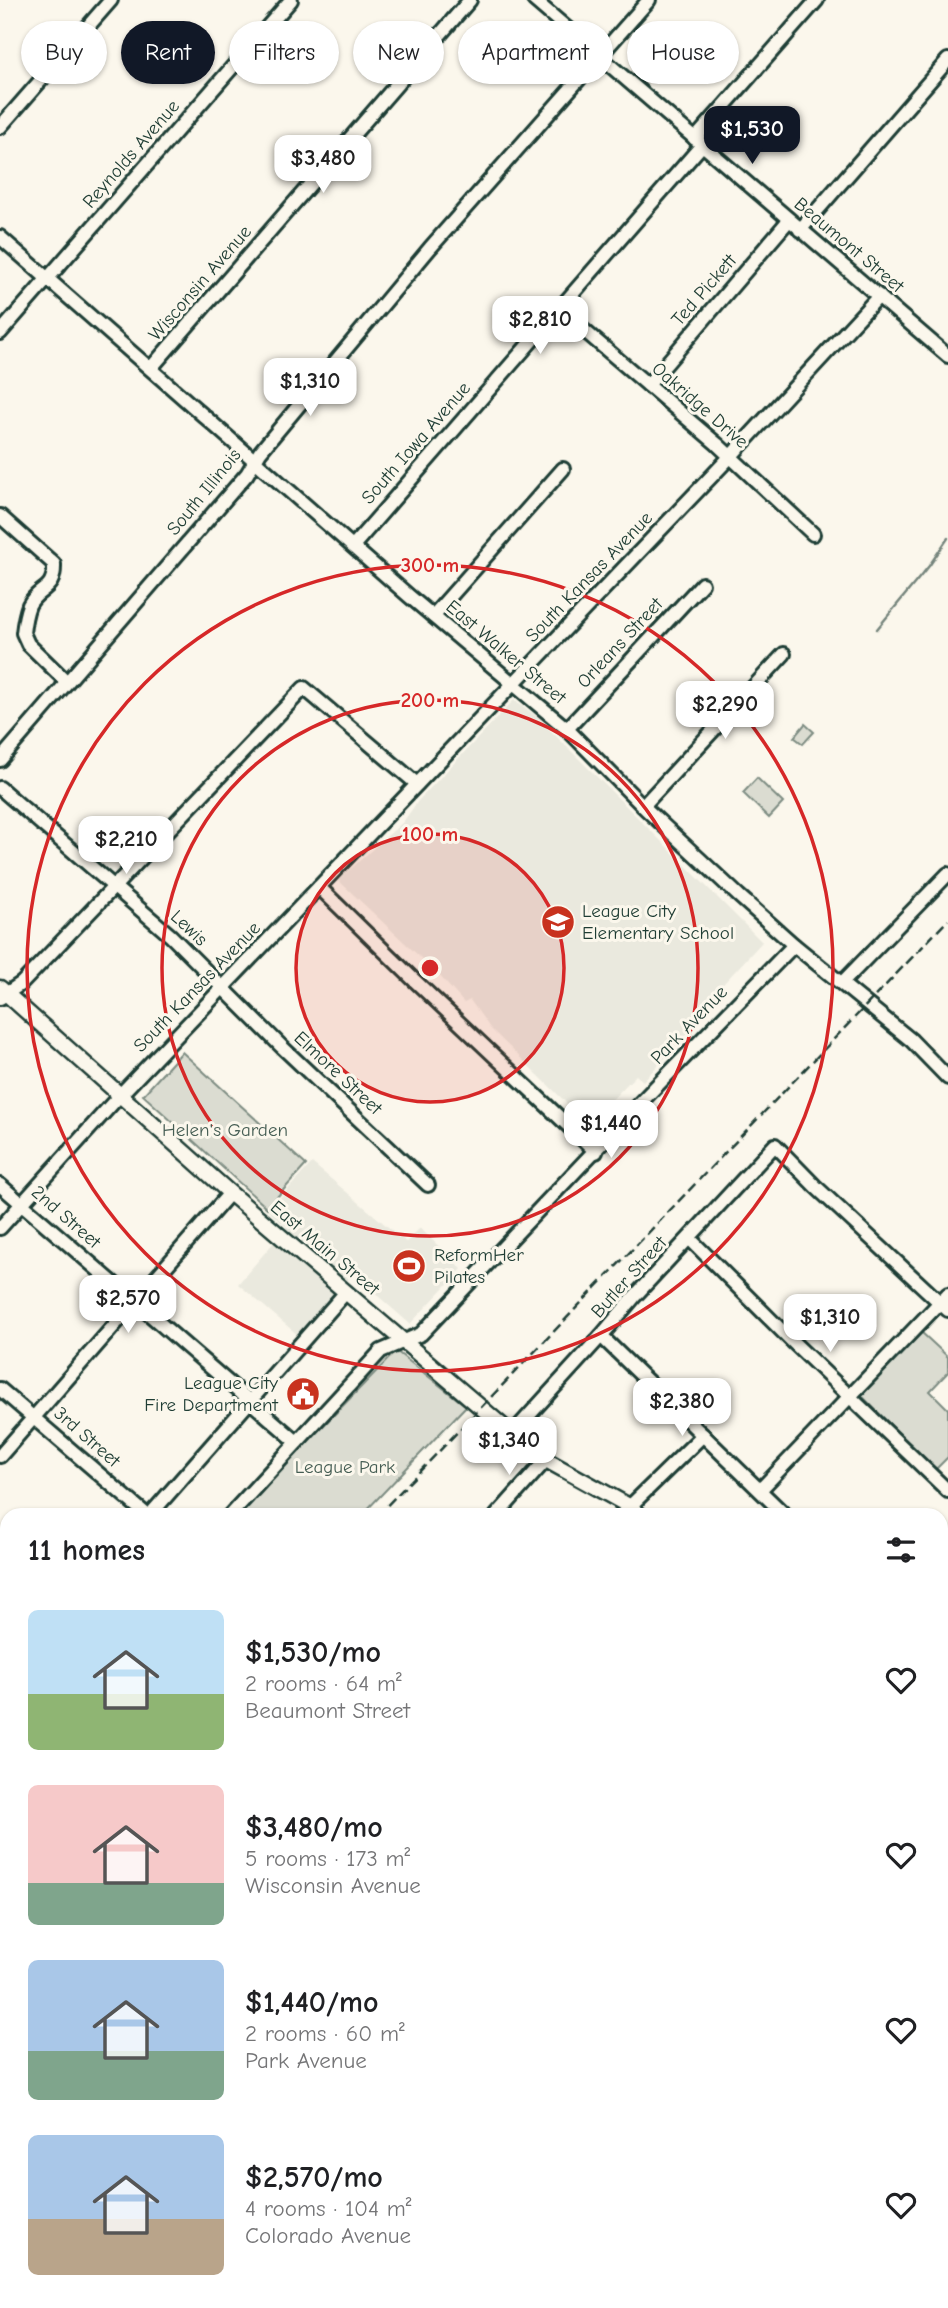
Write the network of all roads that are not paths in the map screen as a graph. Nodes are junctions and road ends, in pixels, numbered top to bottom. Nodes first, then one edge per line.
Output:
1 (111, 0) edge
2 (290, 0) edge
3 (470, 0) edge
4 (534, 0) edge
5 (649, 0) edge
6 (817, 0) edge
7 (558, 21) edge
8 (613, 41) edge
9 (948, 60) edge
10 (613, 69) edge
11 (575, 84) edge
12 (0, 127) edge
13 (699, 142) junction
14 (789, 220) junction
15 (800, 230) junction
16 (0, 237) edge
17 (48, 279) junction
18 (879, 296) junction
19 (559, 309) junction
20 (0, 333) edge
21 (948, 356) edge
22 (151, 368) junction
23 (648, 385) junction
24 (730, 457) junction
25 (256, 461) junction
26 (563, 469) dead end
27 (0, 516) edge
28 (813, 534) dead end
29 (353, 546) junction
30 (702, 584) dead end
31 (433, 615) junction
32 (784, 654) dead end
33 (67, 682) junction
34 (514, 683) junction
35 (566, 729) junction
36 (0, 760) edge
37 (416, 784) junction
38 (0, 788) edge
39 (643, 806) junction
40 (948, 874) edge
41 (113, 887) junction
42 (319, 887) junction
43 (794, 945) junction
44 (842, 983) junction
45 (222, 988) junction
46 (2, 993) edge
47 (948, 1078) edge
48 (120, 1095) junction
49 (596, 1152) junction
50 (0, 1185) edge
51 (428, 1185) dead end
52 (230, 1193) junction
53 (21, 1204) junction
54 (0, 1228) edge
55 (690, 1239) junction
56 (346, 1292) junction
57 (135, 1302) junction
58 (945, 1302) edge
59 (601, 1336) junction
60 (405, 1341) junction
61 (0, 1389) edge
62 (849, 1396) junction
63 (249, 1401) junction
64 (34, 1418) junction
65 (512, 1434) junction
66 (703, 1435) junction
67 (296, 1442) junction
68 (0, 1456) edge
69 (546, 1460) junction
70 (760, 1490) junction
71 (948, 1491) edge
72 (140, 1508) edge
73 (156, 1508) edge
74 (236, 1508) edge
75 (503, 1508) edge
76 (624, 1508) edge
77 (634, 1508) edge
78 (778, 1508) edge

1 - 12 street
2 - 17 street, Reynolds Avenue
3 - 22 street, Wisconsin Avenue
4 - 7 street, Beaumont Street
5 - 8 street, South Illinois
6 - 13 street, South Iowa Avenue
9 - 15 street
10 - 13 street, Beaumont Street
11 - 25 street, South Illinois
13 - 14 street, Beaumont Street
13 - 19 street, South Iowa Avenue
14 - 15 street, Beaumont Street
14 - 23 street, Ted Pickett
15 - 18 street, Beaumont Street
16 - 17 street, East Walker Street
17 - 20 street, Reynolds Avenue
17 - 22 street, East Walker Street
18 - 21 street, Beaumont Street
18 - 24 street, South Kansas Avenue
19 - 23 street, Oakridge Drive
19 - 29 street, South Iowa Avenue
22 - 25 street, East Walker Street
23 - 24 street, Oakridge Drive
24 - 28 street, Oakridge Drive
24 - 34 street, South Kansas Avenue
25 - 29 street, East Walker Street
25 - 33 street, South Illinois
26 - 31 street
27 - 33 street
29 - 31 street, East Walker Street
30 - 35 street, Orleans Street
31 - 34 street, East Walker Street
32 - 39 street
33 - 36 street, South Illinois
34 - 35 street, East Walker Street
34 - 37 street, South Kansas Avenue
35 - 39 street, East Walker Street
37 - 41 street
37 - 42 street, South Kansas Avenue
38 - 41 street, Lewis
39 - 43 street, East Walker Street
40 - 44 street
41 - 45 street, Lewis
41 - 46 street
42 - 45 street, South Kansas Avenue
42 - 49 street
43 - 44 street, East Walker Street
43 - 49 street, Park Avenue
44 - 47 street, East Walker Street
45 - 48 street, South Kansas Avenue
45 - 51 street, Elmore Street
46 - 48 main road, East Main Street
48 - 52 main road, East Main Street
48 - 53 street, South Kansas Avenue
49 - 60 street, Park Avenue
50 - 53 street, 2nd Street
52 - 56 main road, East Main Street
52 - 57 street
53 - 54 street, South Kansas Avenue
53 - 57 street, 2nd Street
55 - 58 street, Butler Street
55 - 59 street, Butler Street
55 - 62 street
56 - 60 main road, East Main Street
56 - 63 street
57 - 63 street, 2nd Street
57 - 64 street
58 - 62 street
59 - 65 street, Butler Street
59 - 66 street
60 - 65 main road, East Main Street
60 - 67 street, Park Avenue
61 - 64 street, 3rd Street
62 - 70 street
62 - 71 street
63 - 67 street, 2nd Street
63 - 73 street
64 - 68 street
64 - 72 street, 3rd Street
65 - 69 main road, East Main Street
66 - 70 street
66 - 77 street
67 - 74 street, Park Avenue
69 - 75 street
69 - 76 main road, East Main Street
70 - 78 street

